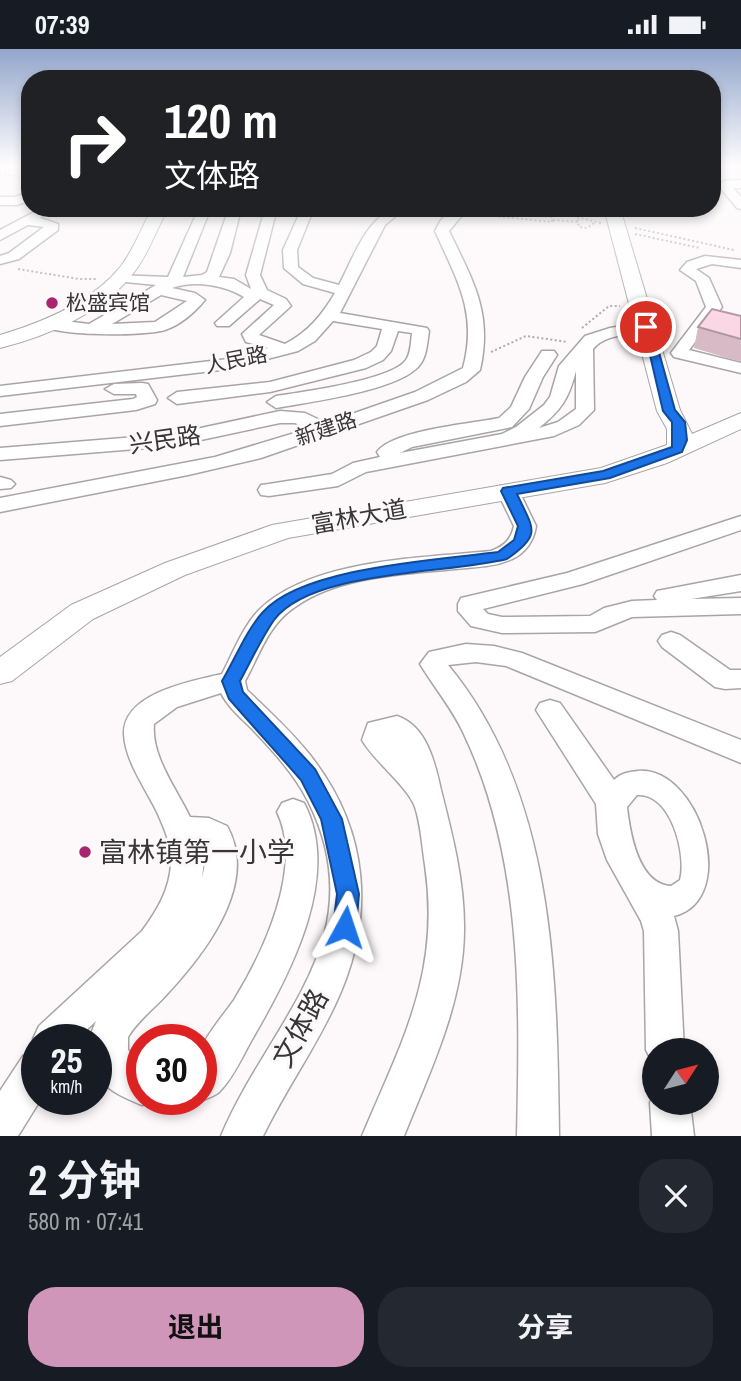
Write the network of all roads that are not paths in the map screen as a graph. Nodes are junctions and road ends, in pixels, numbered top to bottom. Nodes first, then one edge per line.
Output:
1 (32, 217) edge
2 (155, 217) edge
3 (202, 217) edge
4 (232, 217) edge
5 (269, 217) edge
6 (304, 217) edge
7 (388, 217) edge
8 (452, 217) edge
9 (25, 221) junction
10 (616, 221) edge
11 (0, 236) edge
12 (7, 264) edge
13 (741, 264) edge
14 (120, 278) junction
15 (199, 281) junction
16 (177, 287) junction
17 (342, 290) junction
18 (330, 316) junction
19 (223, 323) dead end
20 (49, 324) junction
21 (391, 325) junction
22 (646, 327) junction
23 (92, 329) junction
24 (578, 340) junction
25 (0, 342) edge
26 (284, 350) junction
27 (548, 355) dead end
28 (741, 368) edge
29 (0, 391) edge
30 (665, 393) junction
31 (177, 398) dead end
32 (276, 401) dead end
33 (0, 402) edge
34 (0, 420) edge
35 (738, 421) edge
36 (324, 431) junction
37 (508, 439) junction
38 (678, 450) junction
39 (0, 454) edge
40 (394, 460) junction
41 (638, 464) junction
42 (1, 491) edge
43 (269, 491) dead end
44 (508, 491) junction
45 (741, 523) edge
46 (741, 583) edge
47 (741, 606) edge
48 (613, 614) junction
49 (671, 641) dead end
50 (0, 673) edge
51 (741, 679) edge
52 (231, 681) junction
53 (550, 710) dead end
54 (741, 752) edge
55 (429, 801) dead end
56 (611, 804) junction
57 (293, 812) dead end
58 (181, 829) junction
59 (634, 879) junction
60 (68, 1024) edge
61 (665, 1038) edge
62 (217, 1060) edge
63 (126, 1078) edge
64 (21, 1095) edge
65 (671, 1115) edge
66 (0, 1128) edge
67 (242, 1136) edge
68 (383, 1136) edge
69 (538, 1136) edge
70 (673, 1136) edge

1 - 9 street
2 - 14 main road
3 - 16 street
4 - 15 street
5 - 26 street
6 - 17 street
7 - 17 street, 人民路
8 - 36 street, 新建路
9 - 11 street
9 - 12 street
10 - 22 main road
13 - 28 street
14 - 16 street
14 - 20 main road
15 - 16 street
15 - 19 street
16 - 23 street
16 - 23 street
17 - 18 street, 人民路
18 - 21 street
18 - 26 street, 人民路
20 - 23 street
20 - 25 main road
21 - 31 street
21 - 32 street
22 - 24 street
22 - 30 main road
24 - 37 street
24 - 37 street
26 - 29 street, 人民路
27 - 40 street
30 - 35 main road
30 - 35 main road
30 - 38 main road
30 - 41 main road
33 - 34 street
35 - 38 main road, 富林大道
36 - 39 street, 兴民路
36 - 42 street, 新建路
37 - 40 street
38 - 41 main road, 富林大道
40 - 43 street
41 - 44 main road, 富林大道
44 - 50 main road, 富林大道
44 - 52 street
45 - 48 street
46 - 48 street
47 - 48 street
49 - 51 street
52 - 58 street
52 - 67 street, 文体路
53 - 56 street
54 - 69 street
55 - 68 street
56 - 59 street
56 - 59 street
57 - 62 street
58 - 60 street
58 - 63 street
59 - 61 street
64 - 66 street
65 - 70 street

